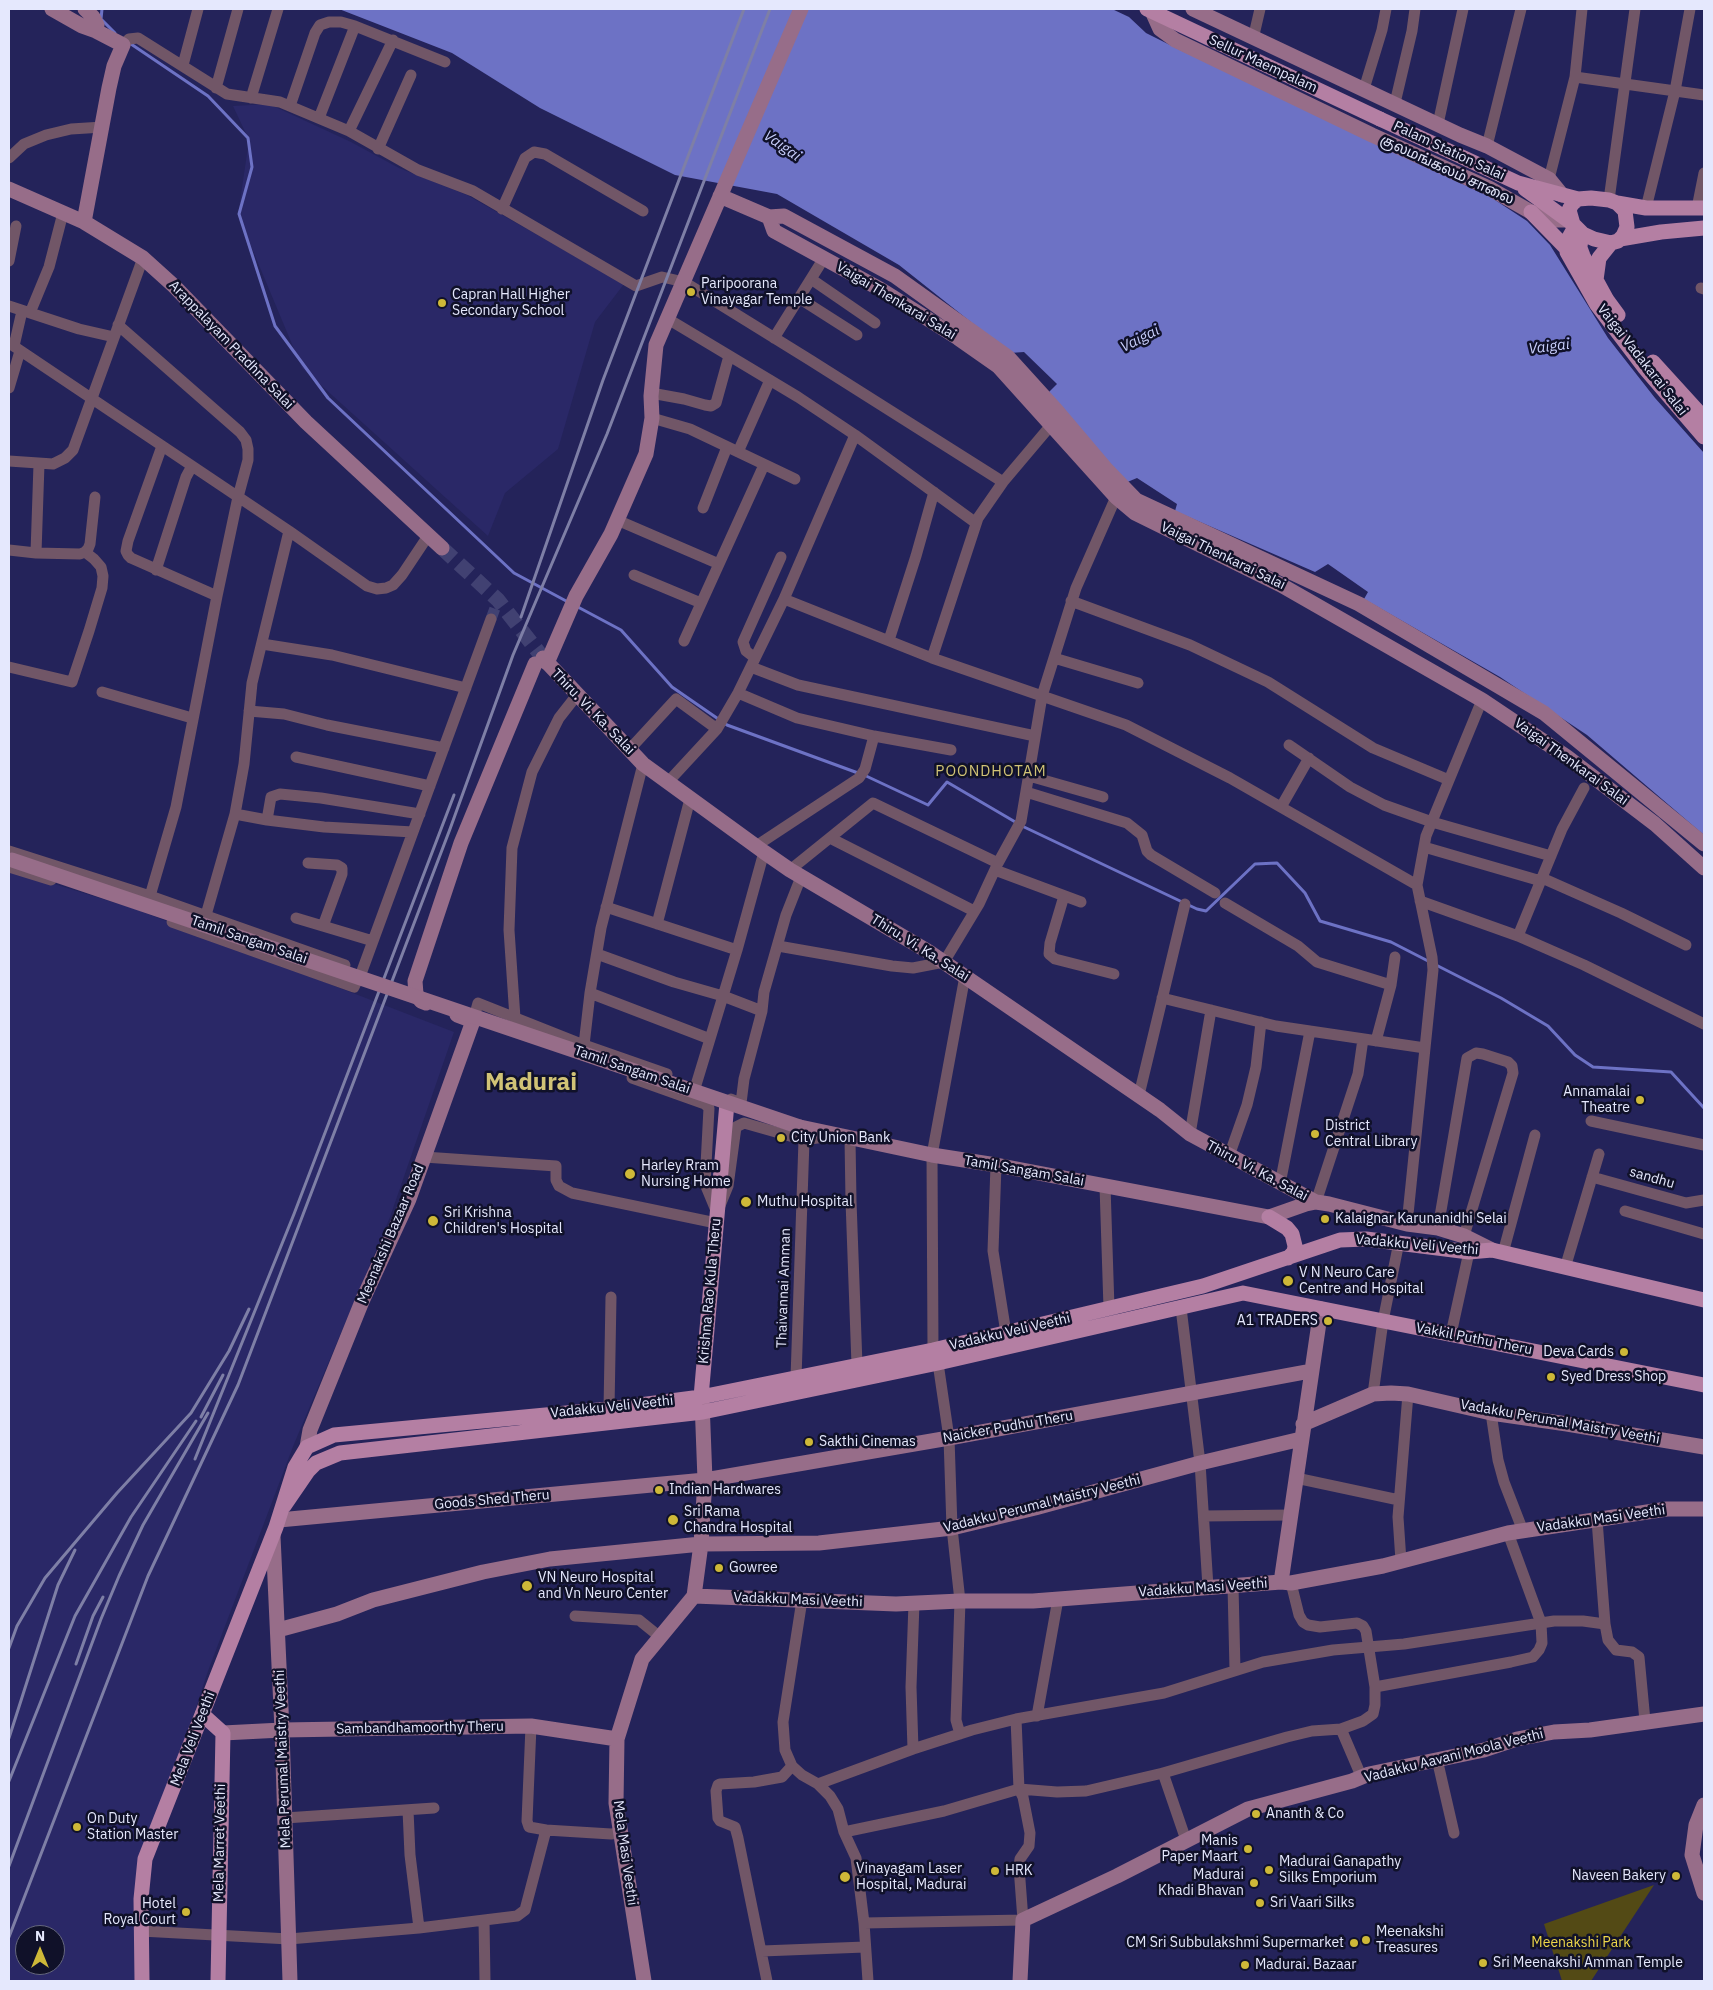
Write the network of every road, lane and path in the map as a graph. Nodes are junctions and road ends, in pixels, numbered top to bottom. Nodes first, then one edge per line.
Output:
1 (52, 9) edge
2 (85, 9) edge
3 (198, 9) edge
4 (238, 9) edge
5 (278, 9) edge
6 (801, 9) edge
7 (1147, 9) edge
8 (1151, 9) edge
9 (1192, 9) edge
10 (1260, 9) edge
11 (1386, 9) edge
12 (1415, 9) edge
13 (1463, 9) edge
14 (1521, 9) edge
15 (1582, 9) edge
16 (1635, 9) edge
17 (1690, 9) edge
18 (355, 26) junction
19 (96, 31) junction
20 (1253, 39) junction
21 (393, 40) junction
22 (126, 42) junction
23 (445, 62) dead end
24 (182, 65) junction
25 (411, 75) dead end
26 (1575, 77) junction
27 (1626, 85) junction
28 (216, 88) junction
29 (1364, 89) junction
30 (1675, 91) junction
31 (1704, 95) edge
32 (251, 98) junction
33 (1395, 103) junction
34 (290, 106) junction
35 (319, 118) junction
36 (1380, 119) joint
37 (1438, 124) junction
38 (103, 127) junction
39 (349, 131) junction
40 (1487, 146) junction
41 (378, 149) junction
42 (9, 158) edge
43 (1704, 173) edge
44 (1549, 179) junction
45 (1518, 183) junction
46 (9, 189) edge
47 (722, 193) junction
48 (1562, 195) junction
49 (1578, 199) junction
50 (1613, 201) junction
51 (1646, 208) junction
52 (1701, 208) edge
53 (502, 209) junction
54 (643, 211) dead end
55 (1531, 212) junction
56 (63, 213) junction
57 (769, 217) junction
58 (84, 222) junction
59 (1574, 225) junction
60 (16, 226) dead end
61 (1704, 228) edge
62 (1615, 241) junction
63 (1567, 249) junction
64 (143, 258) junction
65 (824, 258) junction
66 (9, 261) edge
67 (811, 279) junction
68 (1596, 280) junction
69 (684, 282) junction
70 (799, 298) junction
71 (9, 306) edge
72 (26, 312) junction
73 (668, 319) junction
74 (875, 323) dead end
75 (118, 325) junction
76 (857, 335) dead end
77 (114, 337) junction
78 (774, 338) junction
79 (14, 347) edge
80 (729, 356) junction
81 (770, 380) junction
82 (9, 388) edge
83 (651, 393) junction
84 (91, 398) junction
85 (652, 418) junction
86 (1704, 418) edge
87 (1052, 424) junction
88 (855, 435) junction
89 (1704, 437) edge
90 (162, 446) junction
91 (727, 447) junction
92 (738, 452) junction
93 (9, 462) edge
94 (39, 464) junction
95 (764, 464) junction
96 (192, 466) junction
97 (796, 479) dead end
98 (1003, 482) junction
99 (934, 492) junction
100 (95, 497) dead end
101 (238, 497) junction
102 (1116, 497) junction
103 (703, 508) dead end
104 (617, 520) junction
105 (976, 522) junction
106 (289, 531) junction
107 (428, 536) junction
108 (442, 548) tunnel mouth
109 (9, 550) edge
110 (85, 552) junction
111 (36, 553) junction
112 (781, 557) dead end
113 (719, 564) junction
114 (156, 570) junction
115 (634, 575) dead end
116 (217, 596) junction
117 (784, 599) junction
118 (1071, 601) junction
119 (701, 603) junction
120 (491, 620) tunnel mouth
121 (889, 640) junction
122 (684, 641) dead end
123 (262, 644) junction
124 (932, 658) junction
125 (1054, 658) junction
126 (542, 662) junction
127 (753, 663) junction
128 (9, 667) edge
129 (1138, 683) dead end
130 (466, 688) junction
131 (102, 692) dead end
132 (738, 693) junction
133 (577, 695) junction
134 (1042, 696) junction
135 (1482, 700) junction
136 (249, 711) junction
137 (192, 718) junction
138 (717, 730) junction
139 (874, 736) junction
140 (1036, 736) junction
141 (1289, 745) dead end
142 (444, 748) junction
143 (629, 750) junction
144 (951, 750) dead end
145 (296, 757) dead end
146 (1309, 758) junction
147 (643, 764) junction
148 (1029, 776) junction
149 (1449, 780) junction
150 (668, 782) junction
151 (430, 786) junction
152 (1584, 788) dead end
153 (1026, 792) junction
154 (1102, 797) dead end
155 (690, 799) junction
156 (1281, 807) junction
157 (235, 814) junction
158 (420, 814) junction
159 (267, 820) junction
160 (1432, 822) junction
161 (413, 832) junction
162 (830, 838) junction
163 (1704, 844) edge
164 (1424, 847) junction
165 (760, 849) junction
166 (1551, 856) junction
167 (10, 859) edge
168 (308, 863) dead end
169 (996, 867) junction
170 (1704, 868) edge
171 (796, 874) junction
172 (1541, 879) junction
173 (1418, 885) junction
174 (1215, 893) dead end
175 (150, 896) junction
176 (1064, 896) junction
177 (1420, 901) junction
178 (1081, 902) dead end
179 (1224, 903) dead end
180 (1185, 904) dead end
181 (606, 907) junction
182 (974, 912) junction
183 (206, 915) junction
184 (296, 918) dead end
185 (656, 924) junction
186 (323, 926) junction
187 (1518, 936) junction
188 (373, 941) junction
189 (1686, 945) dead end
190 (778, 946) junction
191 (737, 950) junction
192 (597, 954) junction
193 (1395, 957) dead end
194 (944, 962) junction
195 (362, 971) junction
196 (1114, 974) dead end
197 (965, 976) junction
198 (1391, 985) junction
199 (590, 993) junction
200 (723, 996) junction
201 (1162, 998) junction
202 (1211, 1010) junction
203 (762, 1011) junction
204 (515, 1018) junction
205 (473, 1021) junction
206 (1261, 1022) junction
207 (1704, 1024) edge
208 (1310, 1031) junction
209 (710, 1039) junction
210 (1362, 1039) junction
211 (1376, 1041) junction
212 (584, 1044) junction
213 (1425, 1048) junction
214 (696, 1085) junction
215 (1139, 1095) junction
216 (734, 1102) junction
217 (1591, 1121) dead end
218 (802, 1134) junction
219 (1190, 1134) junction
220 (1535, 1135) dead end
221 (843, 1136) junction
222 (1704, 1145) edge
223 (1598, 1154) dead end
224 (932, 1155) junction
225 (1229, 1156) junction
226 (424, 1157) junction
227 (996, 1165) junction
228 (1592, 1177) junction
229 (1280, 1184) junction
230 (1105, 1186) junction
231 (1704, 1200) edge
232 (1316, 1202) junction
233 (1625, 1211) dead end
234 (1269, 1217) junction
235 (716, 1218) junction
236 (1407, 1224) junction
237 (1438, 1228) junction
238 (1704, 1234) edge
239 (1464, 1236) junction
240 (1399, 1242) junction
241 (1469, 1252) junction
242 (1498, 1252) junction
243 (1288, 1258) junction
244 (1566, 1268) junction
245 (1246, 1272) junction
246 (1243, 1293) junction
247 (611, 1297) dead end
248 (1704, 1300) edge
249 (1109, 1308) junction
250 (1181, 1308) junction
251 (1321, 1308) junction
252 (1383, 1321) junction
253 (1006, 1332) junction
254 (1452, 1334) junction
255 (936, 1357) junction
256 (857, 1365) junction
257 (1311, 1371) junction
258 (796, 1378) junction
259 (1704, 1385) edge
260 (1193, 1393) junction
261 (1373, 1394) junction
262 (1408, 1394) junction
263 (702, 1404) junction
264 (609, 1408) junction
265 (1491, 1413) junction
266 (1303, 1424) junction
267 (949, 1438) junction
268 (1301, 1439) junction
269 (307, 1447) junction
270 (1704, 1447) edge
271 (340, 1453) junction
272 (1200, 1463) junction
273 (1296, 1478) junction
274 (705, 1480) junction
275 (1399, 1500) junction
276 (284, 1506) junction
277 (1704, 1509) edge
278 (1290, 1515) junction
279 (1204, 1516) junction
280 (279, 1520) junction
281 (1597, 1520) junction
282 (952, 1528) junction
283 (1516, 1532) junction
284 (273, 1536) junction
285 (701, 1544) junction
286 (1401, 1561) junction
287 (1286, 1583) junction
288 (1234, 1586) junction
289 (1208, 1587) junction
290 (694, 1596) junction
291 (1058, 1599) junction
292 (802, 1600) junction
293 (960, 1601) junction
294 (914, 1603) junction
295 (575, 1616) dead end
296 (1541, 1623) junction
297 (1605, 1624) junction
298 (278, 1630) junction
299 (660, 1637) junction
300 (1368, 1647) junction
301 (1235, 1670) junction
302 (1375, 1687) junction
303 (202, 1714) junction
304 (1704, 1714) edge
305 (1037, 1716) junction
306 (1016, 1719) junction
307 (1645, 1721) junction
308 (531, 1726) junction
309 (1341, 1729) junction
310 (282, 1730) junction
311 (223, 1733) junction
312 (960, 1734) junction
313 (617, 1739) junction
314 (913, 1749) junction
315 (1437, 1759) junction
316 (792, 1766) junction
317 (1163, 1773) junction
318 (1362, 1778) junction
319 (818, 1784) junction
320 (1019, 1790) junction
321 (1704, 1805) edge
322 (434, 1808) dead end
323 (408, 1810) junction
324 (285, 1818) junction
325 (546, 1830) junction
326 (844, 1832) junction
327 (621, 1833) junction
328 (1454, 1833) dead end
329 (1186, 1840) junction
330 (1703, 1886) edge
331 (484, 1920) junction
332 (1023, 1920) junction
333 (864, 1923) junction
334 (419, 1928) junction
335 (141, 1931) junction
336 (218, 1935) junction
337 (289, 1939) junction
338 (865, 1947) junction
339 (762, 1951) junction
340 (142, 1981) edge
341 (218, 1981) edge
342 (290, 1981) edge
343 (485, 1981) edge
344 (644, 1981) edge
345 (767, 1981) edge
346 (868, 1981) edge
347 (1020, 1981) edge

1 - 19 street
2 - 19 street
3 - 24 street
4 - 28 street
5 - 32 street
6 - 47 street
7 - 36 main road, Sellur Maempalam, bridge
8 - 55 street, குலமங்கலம் சாலை
9 - 20 street
10 - 20 street
11 - 29 street
12 - 33 street
13 - 37 street
14 - 40 street
15 - 26 street
16 - 27 street
17 - 30 street
18 - 21 street
18 - 34 street
18 - 35 street
19 - 22 street
20 - 29 street
21 - 23 street
21 - 39 street
22 - 24 street
22 - 38 street
24 - 28 street
25 - 41 street
26 - 27 street
26 - 44 street
27 - 30 street
27 - 50 street
28 - 32 street
29 - 33 street
30 - 31 street
30 - 51 street
32 - 34 street
33 - 37 street
34 - 35 street
35 - 39 street
36 - 45 main road, Palam Station Salai
37 - 40 street
38 - 42 street
38 - 58 street
39 - 41 street
40 - 44 street
41 - 53 street
43 - 52 street
44 - 48 street
45 - 48 main road, Palam Station Salai
45 - 59 main road, Palam Station Salai
46 - 56 street, Arappalayam Pradhna Salai
47 - 57 street, Vaigai Thenkarai Salai
47 - 69 street
48 - 49 main road, Palam Station Salai
49 - 50 main road
49 - 59 main road
50 - 51 main road
50 - 62 main road
51 - 52 main road
53 - 54 street
53 - 69 street
55 - 59 street, குலமங்கலம் சாலை
55 - 63 main road, Vaigai Vadakarai Salai
56 - 58 street, Arappalayam Pradhna Salai
56 - 72 street
57 - 65 street, Vaigai Thenkarai Salai
57 - 163 street, Vaigai Thenkarai Salai
58 - 64 street, Arappalayam Pradhna Salai
59 - 62 main road
59 - 63 main road
59 - 68 main road, Vaigai Vadakarai Salai
60 - 66 street
61 - 62 main road
62 - 68 main road
63 - 89 main road, Vaigai Vadakarai Salai
64 - 75 street
64 - 107 street, Arappalayam Pradhna Salai
65 - 67 street
65 - 87 street, Vaigai Thenkarai Salai
67 - 70 street
67 - 74 street
68 - 86 main road, Vaigai Vadakarai Salai
69 - 73 street
69 - 78 street
70 - 76 street
70 - 78 street
71 - 72 street
72 - 77 street
72 - 79 street
73 - 80 street
73 - 83 street
75 - 77 street
75 - 101 street
77 - 84 street
78 - 98 street
79 - 82 street
79 - 84 street
80 - 81 street
80 - 83 street
81 - 88 street
81 - 92 street
83 - 85 street
84 - 90 street
84 - 94 street
85 - 91 street
85 - 104 street
87 - 98 street
87 - 102 street, Vaigai Thenkarai Salai
88 - 99 street
88 - 117 street
90 - 96 street
90 - 114 street
91 - 92 street
91 - 103 street
92 - 95 street
93 - 94 street
94 - 111 street
95 - 97 street
95 - 113 street
96 - 101 street
96 - 114 street
98 - 105 street
99 - 105 street
99 - 121 street
100 - 110 street
101 - 106 street
101 - 116 street
102 - 118 street
102 - 135 street, Vaigai Thenkarai Salai
104 - 113 street
104 - 126 street
105 - 124 street
106 - 107 street
106 - 123 street
107 - 108 street, Arappalayam Pradhna Salai
109 - 111 street
110 - 111 street
110 - 128 street
112 - 127 street
113 - 119 street
114 - 116 street
115 - 119 street
116 - 137 street
117 - 121 street
117 - 127 street
118 - 125 street
118 - 149 street
119 - 122 street
120 - 130 street
121 - 124 street
123 - 130 street
123 - 136 street
124 - 134 street
125 - 129 street
125 - 134 street
126 - 133 street, Thiru. Vi. Ka. Salai
126 - 205 street
127 - 132 street
127 - 140 street
130 - 142 street
131 - 137 street
132 - 138 street
132 - 139 street
133 - 143 street, Thiru. Vi. Ka. Salai
133 - 204 street
134 - 140 street
134 - 156 street
135 - 149 street
135 - 170 street, Vaigai Thenkarai Salai
136 - 142 street
136 - 157 street
137 - 175 street
138 - 143 street
138 - 150 street
139 - 144 street
139 - 165 street
140 - 148 street
141 - 146 street
142 - 151 street
143 - 147 street, Thiru. Vi. Ka. Salai
145 - 151 street
146 - 156 street
146 - 160 street
147 - 150 street, Thiru. Vi. Ka. Salai
147 - 181 street
148 - 153 street
148 - 154 street
149 - 160 street
150 - 155 street, Thiru. Vi. Ka. Salai
151 - 158 street
152 - 166 street
153 - 169 street
153 - 174 street
155 - 165 street, Thiru. Vi. Ka. Salai
155 - 185 street
156 - 173 street
157 - 159 street
157 - 183 street
158 - 159 street
158 - 161 street
159 - 161 street
160 - 164 street
160 - 166 street
161 - 188 street
162 - 169 street
162 - 171 street
162 - 182 street
164 - 172 street
164 - 173 street
165 - 171 street, Thiru. Vi. Ka. Salai
165 - 191 street
166 - 172 street
167 - 175 street
167 - 195 street
167 - 216 street, Tamil Sangam Salai, bridge
168 - 186 street
169 - 176 street
169 - 182 street
171 - 190 street
171 - 194 street, Thiru. Vi. Ka. Salai
172 - 187 street
172 - 189 street
173 - 177 street
175 - 183 street
176 - 178 street
176 - 196 street
177 - 187 street
177 - 213 street
179 - 198 street
180 - 201 street
181 - 185 street
181 - 192 street
182 - 194 street
183 - 195 street
184 - 186 street
185 - 191 street
186 - 188 street
187 - 207 street
188 - 195 street
190 - 194 street
190 - 203 street
191 - 200 street
192 - 199 street
192 - 200 street
193 - 198 street
194 - 197 street, Thiru. Vi. Ka. Salai
197 - 215 street, Thiru. Vi. Ka. Salai
197 - 224 street
198 - 211 street
199 - 209 street
199 - 212 street
200 - 203 street
200 - 209 street
201 - 202 street
201 - 215 street
202 - 206 street
202 - 219 street
203 - 216 street
204 - 205 street
204 - 212 street
205 - 226 street, Meenakshi Bazaar Road
205 - 235 street
206 - 208 street
206 - 225 street
208 - 210 street
208 - 229 street
209 - 214 street
210 - 211 street
210 - 232 street
211 - 213 street
212 - 214 street
213 - 236 street
214 - 216 street
215 - 219 street, Thiru. Vi. Ka. Salai
216 - 218 street, Tamil Sangam Salai, bridge
216 - 235 main road, Krishna Rao Kula Theru
217 - 222 street
218 - 221 street, Tamil Sangam Salai
218 - 235 street
218 - 258 street, Thaivannai Amman
219 - 225 street, Thiru. Vi. Ka. Salai
220 - 242 street
221 - 224 street, Tamil Sangam Salai
221 - 256 street
223 - 228 street
224 - 227 street, Tamil Sangam Salai
224 - 255 street
225 - 229 street, Thiru. Vi. Ka. Salai
226 - 235 street
226 - 269 street, Meenakshi Bazaar Road
227 - 230 street, Tamil Sangam Salai
227 - 253 street
228 - 231 street, sandhu
228 - 244 street
229 - 232 street, Thiru. Vi. Ka. Salai
230 - 234 street, Tamil Sangam Salai
230 - 249 street
232 - 234 street
232 - 236 street
233 - 238 street
234 - 243 main road
235 - 263 main road, Krishna Rao Kula Theru
236 - 237 street
237 - 239 street
237 - 239 street
239 - 242 street
240 - 241 main road, Vadakku Veli Veethi
240 - 243 main road, Vadakku Veli Veethi
240 - 252 street
241 - 242 main road, Vadakku Veli Veethi
241 - 254 street
242 - 244 main road, Vadakku Veli Veethi
243 - 245 main road, Vadakku Veli Veethi
244 - 248 main road, Vadakku Veli Veethi
245 - 246 main road
245 - 249 main road, Vadakku Veli Veethi
246 - 250 main road, Vadakku Veli Veethi
246 - 251 main road, Vakkil Puthu Theru
247 - 264 street
249 - 253 main road, Vadakku Veli Veethi
250 - 255 main road, Vadakku Veli Veethi
250 - 260 street
251 - 252 main road, Vakkil Puthu Theru
251 - 257 street
252 - 254 main road, Vakkil Puthu Theru
252 - 261 street
253 - 255 main road, Vadakku Veli Veethi
254 - 259 main road, Vakkil Puthu Theru
255 - 256 main road, Vadakku Veli Veethi
255 - 263 main road, Vadakku Veli Veethi
255 - 267 street
256 - 258 main road, Vadakku Veli Veethi
257 - 260 street, Naicker Pudhu Theru
257 - 266 street
258 - 263 main road, Vadakku Veli Veethi
260 - 267 street, Naicker Pudhu Theru
260 - 272 street
261 - 262 street, Vadakku Perumal Maistry Veethi
261 - 266 street, Vadakku Perumal Maistry Veethi
262 - 265 street, Vadakku Perumal Maistry Veethi
262 - 275 street
263 - 264 main road, Vadakku Veli Veethi
263 - 271 main road, Vadakku Veli Veethi
263 - 274 street
264 - 269 main road, Vadakku Veli Veethi
265 - 270 street, Vadakku Perumal Maistry Veethi
265 - 283 street
266 - 268 street
267 - 274 street, Naicker Pudhu Theru
267 - 282 street
268 - 272 street, Vadakku Perumal Maistry Veethi
268 - 273 street
269 - 271 main road
269 - 276 main road, Mela Veli Veethi
271 - 276 main road, Mela Veli Veethi
272 - 279 street
272 - 282 street, Vadakku Perumal Maistry Veethi
273 - 275 street
273 - 278 street
274 - 280 street, Goods Shed Theru
274 - 285 street
275 - 286 street
276 - 280 main road, Mela Veli Veethi
277 - 281 street, Vadakku Masi Veethi
278 - 279 street
278 - 287 street
279 - 289 street
280 - 284 main road, Mela Veli Veethi
281 - 283 street, Vadakku Masi Veethi
281 - 297 street
282 - 285 street, Vadakku Perumal Maistry Veethi
282 - 293 street
283 - 286 street, Vadakku Masi Veethi
283 - 296 street
284 - 298 street, Mela Perumal Maistry Veethi
284 - 303 main road, Mela Veli Veethi
285 - 290 street
285 - 298 street, Vadakku Perumal Maistry Veethi
286 - 287 street, Vadakku Masi Veethi
287 - 288 street, Vadakku Masi Veethi
287 - 300 street
288 - 289 street, Vadakku Masi Veethi
288 - 301 street
289 - 291 street, Vadakku Masi Veethi
290 - 292 street, Vadakku Masi Veethi
290 - 299 street, Mela Masi Veethi
291 - 293 street, Vadakku Masi Veethi
291 - 305 street
292 - 294 street, Vadakku Masi Veethi
292 - 316 street
293 - 294 street, Vadakku Masi Veethi
293 - 312 street
294 - 314 street
295 - 299 street
296 - 297 street
296 - 300 street
296 - 302 street
297 - 307 street
298 - 310 street, Mela Perumal Maistry Veethi
299 - 313 street, Mela Masi Veethi
300 - 301 street
300 - 302 street
301 - 305 street
302 - 309 street
303 - 311 main road
303 - 335 main road, Mela Veli Veethi
304 - 307 street, Vadakku Aavani Moola Veethi
305 - 306 street
306 - 312 street
306 - 320 street
307 - 315 street, Vadakku Aavani Moola Veethi
308 - 310 street, Sambandhamoorthy Theru
308 - 313 street, Sambandhamoorthy Theru
308 - 325 street
309 - 317 street
309 - 318 street
310 - 311 street, Sambandhamoorthy Theru
310 - 324 street, Mela Perumal Maistry Veethi
311 - 336 main road, Mela Marret Veethi
312 - 314 street
313 - 327 street, Mela Masi Veethi
314 - 319 street
315 - 318 street, Vadakku Aavani Moola Veethi
315 - 328 street
316 - 319 street
316 - 339 street
317 - 320 street
317 - 329 street
318 - 329 street, Vadakku Aavani Moola Veethi
319 - 326 street
320 - 326 street
320 - 332 street
321 - 330 street
322 - 323 street
323 - 324 street
323 - 334 street
324 - 337 street, Mela Perumal Maistry Veethi
325 - 327 street
325 - 331 street
326 - 333 street
327 - 344 street, Mela Masi Veethi
329 - 332 street, Vadakku Aavani Moola Veethi
331 - 334 street
331 - 343 street
332 - 333 street
332 - 347 street
333 - 338 street
334 - 337 street
335 - 336 street
335 - 340 main road, Mela Veli Veethi
336 - 337 street
336 - 341 main road, Mela Marret Veethi
337 - 342 street, Mela Perumal Maistry Veethi
338 - 339 street
338 - 346 street
339 - 345 street

